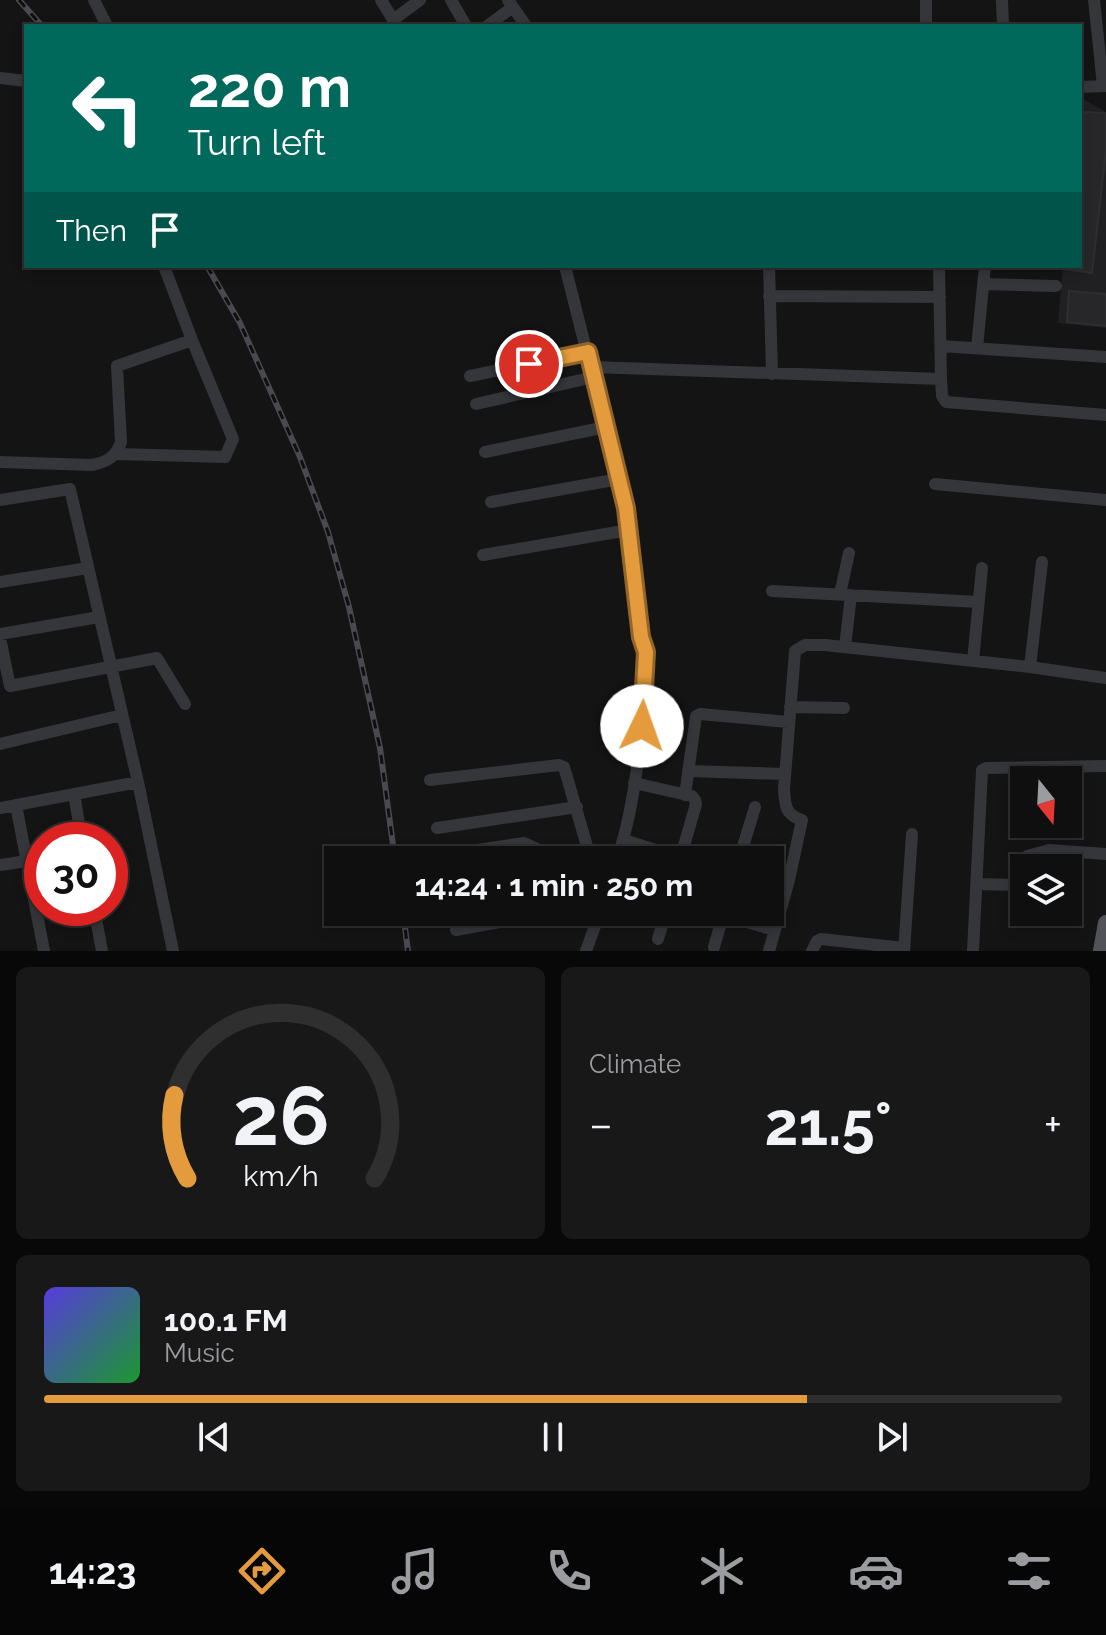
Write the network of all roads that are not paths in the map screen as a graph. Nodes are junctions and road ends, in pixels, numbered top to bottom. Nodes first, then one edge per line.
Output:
1 (94, 0) edge
2 (381, 0) edge
3 (420, 0) edge
4 (451, 0) edge
5 (926, 0) edge
6 (1002, 0) edge
7 (1094, 0) edge
8 (511, 4) edge
9 (395, 23) edge
10 (106, 24) edge
11 (465, 24) edge
12 (489, 24) edge
13 (525, 24) edge
14 (926, 24) edge
15 (1003, 24) edge
16 (0, 78) edge
17 (24, 81) edge
18 (1104, 86) edge
19 (1082, 87) edge
20 (165, 268) edge
21 (566, 268) edge
22 (769, 268) edge
23 (939, 268) edge
24 (985, 268) edge
25 (984, 284) junction
26 (1056, 286) dead end
27 (769, 296) junction
28 (940, 297) junction
29 (192, 340) junction
30 (941, 346) junction
31 (977, 348) junction
32 (588, 352) junction
33 (1106, 357) edge
34 (593, 372) junction
35 (772, 374) junction
36 (470, 376) dead end
37 (941, 379) junction
38 (476, 404) dead end
39 (1106, 415) edge
40 (606, 427) junction
41 (485, 452) dead end
42 (117, 454) junction
43 (0, 462) edge
44 (619, 479) junction
45 (935, 484) dead end
46 (0, 500) edge
47 (1106, 500) edge
48 (491, 502) dead end
49 (629, 530) junction
50 (849, 553) dead end
51 (483, 555) dead end
52 (1042, 562) dead end
53 (88, 568) junction
54 (982, 568) dead end
55 (0, 582) edge
56 (772, 591) dead end
57 (846, 594) junction
58 (979, 602) junction
59 (99, 617) junction
60 (0, 636) edge
61 (845, 647) junction
62 (973, 661) junction
63 (1030, 667) junction
64 (111, 668) junction
65 (1106, 678) edge
66 (185, 704) dead end
67 (790, 707) junction
68 (844, 708) dead end
69 (122, 715) junction
70 (788, 722) junction
71 (0, 744) edge
72 (1106, 766) edge
73 (688, 771) junction
74 (784, 774) junction
75 (430, 780) dead end
76 (138, 782) junction
77 (634, 783) junction
78 (74, 794) junction
79 (685, 795) junction
80 (16, 805) junction
81 (577, 807) junction
82 (755, 807) dead end
83 (0, 808) edge
84 (79, 822) edge
85 (437, 828) dead end
86 (912, 834) dead end
87 (624, 840) junction
88 (24, 846) edge
89 (504, 846) edge
90 (531, 846) edge
91 (587, 846) edge
92 (622, 846) edge
93 (642, 846) edge
94 (684, 846) edge
95 (743, 846) edge
96 (1034, 854) edge
97 (1106, 854) edge
98 (24, 861) edge
99 (0, 865) edge
100 (976, 884) junction
101 (1010, 885) edge
102 (1106, 923) edge
103 (39, 926) edge
104 (97, 926) edge
105 (478, 926) edge
106 (595, 926) edge
107 (662, 926) edge
108 (718, 926) edge
109 (761, 926) edge
110 (456, 930) dead end
111 (774, 930) junction
112 (658, 939) dead end
113 (714, 947) dead end
114 (904, 950) edge
115 (44, 951) edge
116 (102, 951) edge
117 (173, 951) edge
118 (586, 951) edge
119 (769, 951) edge
120 (812, 951) edge
121 (973, 951) edge
122 (1101, 951) edge

1 - 10 street
2 - 9 street
3 - 9 street
4 - 11 street
5 - 14 street
6 - 15 street
7 - 18 street
8 - 12 street
8 - 13 street
16 - 17 street
18 - 19 street
20 - 29 street
21 - 32 street
22 - 27 street
23 - 28 street
24 - 25 street
25 - 26 street
25 - 31 street
27 - 28 street
27 - 35 street
28 - 30 street
29 - 42 street
29 - 42 street
30 - 31 street
30 - 37 street
31 - 33 street
32 - 34 street
32 - 36 street
34 - 35 street
34 - 38 street
34 - 40 street
35 - 37 street
37 - 39 street
40 - 41 street
40 - 44 street
42 - 43 street
44 - 48 street
44 - 49 street
45 - 47 street
46 - 53 street
49 - 51 street
49 - 77 street
50 - 57 street
52 - 63 street
53 - 55 street
53 - 59 street
54 - 58 street
56 - 57 street
57 - 58 street
57 - 61 street
58 - 62 street
59 - 60 street
59 - 64 street
60 - 64 street
61 - 62 street
61 - 67 street
62 - 63 street
63 - 65 street
64 - 66 street
64 - 69 street
67 - 68 street
67 - 70 street
69 - 71 street
69 - 76 street
70 - 73 street
70 - 74 street
72 - 100 street
73 - 74 street
73 - 79 street
74 - 111 street
75 - 81 street
76 - 78 street
76 - 117 street
77 - 79 street
77 - 87 street
78 - 80 street
78 - 84 street
79 - 94 street
80 - 83 street
80 - 88 street
81 - 85 street
81 - 91 street
82 - 95 street
86 - 114 street
87 - 92 street
87 - 93 street
89 - 90 street
96 - 97 street
98 - 99 street
100 - 101 street
100 - 121 street
102 - 122 main road
103 - 115 street
104 - 116 street
105 - 110 street
106 - 118 street
107 - 112 street
108 - 113 street
109 - 111 street
111 - 119 street
114 - 120 street

